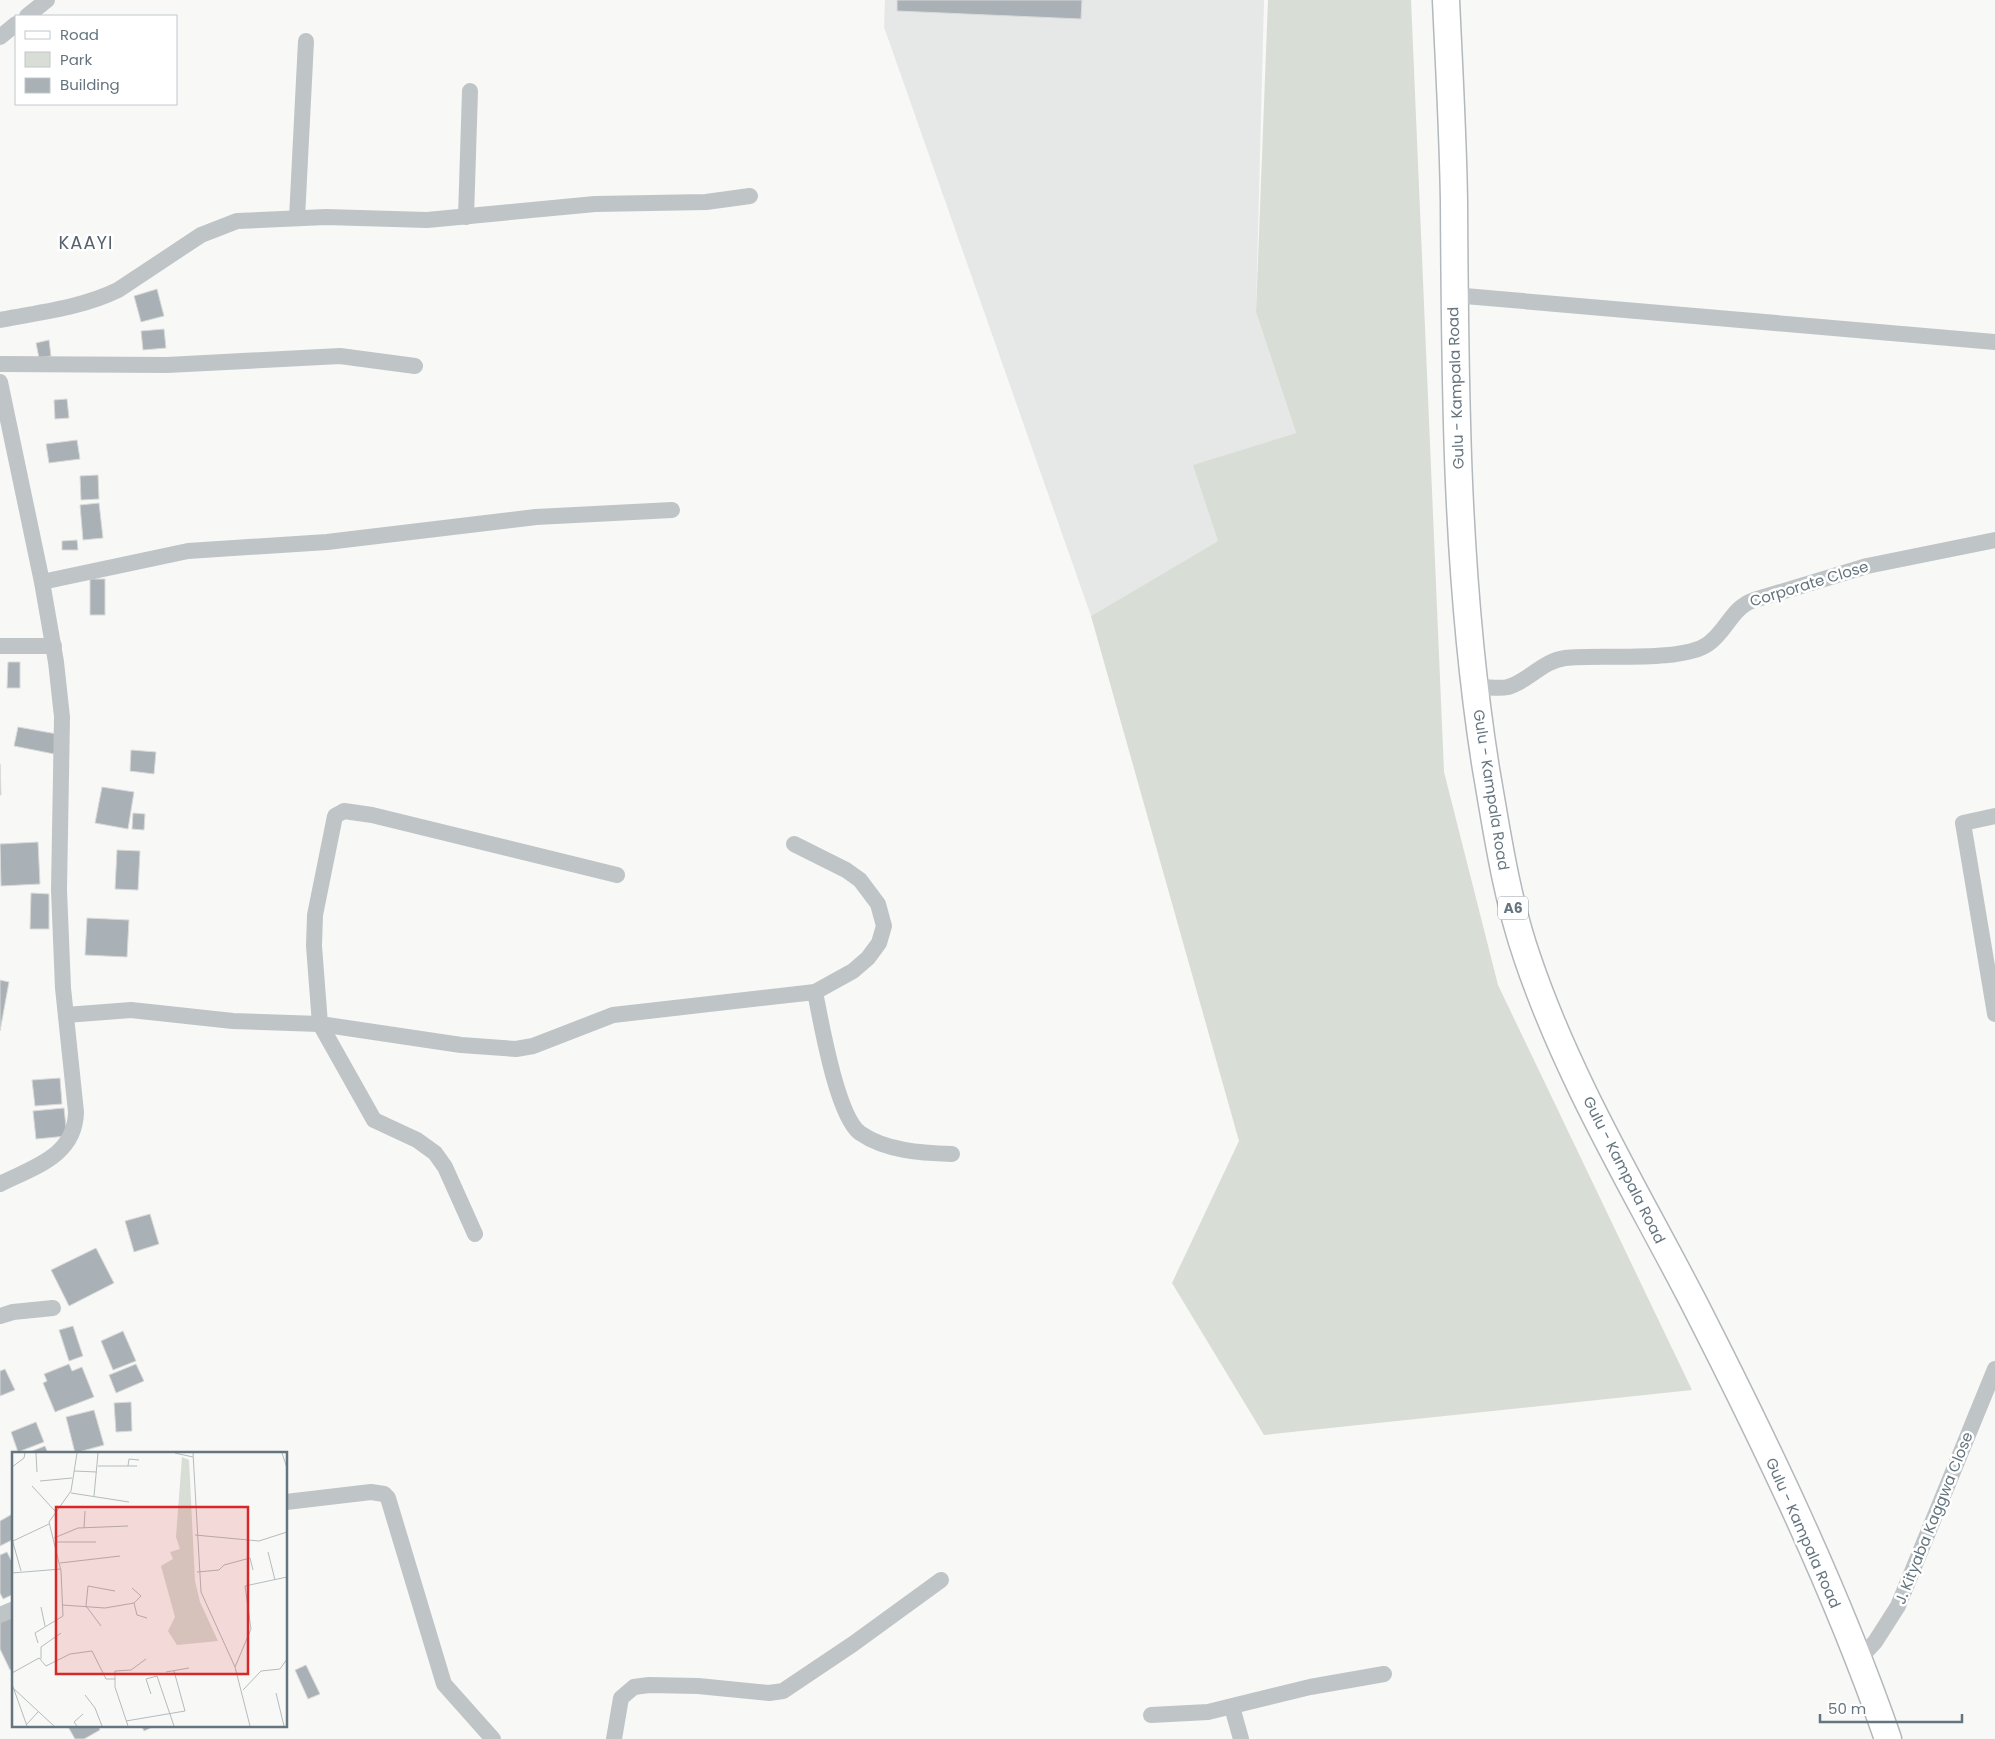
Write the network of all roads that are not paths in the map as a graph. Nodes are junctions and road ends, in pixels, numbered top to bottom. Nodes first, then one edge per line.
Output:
1 (47, 0) edge
2 (1446, 0) edge
3 (28, 15) edge
4 (15, 25) edge
5 (0, 37) edge
6 (306, 41) dead end
7 (470, 90) dead end
8 (750, 196) dead end
9 (466, 217) junction
10 (297, 218) junction
11 (1453, 294) junction
12 (0, 320) edge
13 (1995, 342) edge
14 (0, 364) edge
15 (415, 366) dead end
16 (0, 382) edge
17 (672, 510) dead end
18 (1995, 540) edge
19 (42, 582) junction
20 (0, 646) edge
21 (54, 646) junction
22 (1473, 677) junction
23 (1995, 816) edge
24 (794, 844) dead end
25 (617, 875) dead end
26 (815, 992) junction
27 (1995, 1014) edge
28 (66, 1016) junction
29 (320, 1024) junction
30 (952, 1154) dead end
31 (0, 1184) edge
32 (475, 1234) dead end
33 (53, 1308) dead end
34 (0, 1316) edge
35 (1995, 1369) edge
36 (288, 1502) edge
37 (941, 1580) dead end
38 (12, 1610) edge
39 (0, 1615) edge
40 (1859, 1659) junction
41 (1384, 1674) dead end
42 (1232, 1707) junction
43 (1151, 1715) dead end
44 (493, 1739) edge
45 (614, 1739) edge
46 (1241, 1739) edge
47 (1888, 1739) edge

1 - 3 street
2 - 11 main road, Gulu - Kampala Road / A6
4 - 5 street
6 - 10 street
7 - 9 street
8 - 9 street
9 - 10 street
10 - 12 street
11 - 13 street
11 - 22 main road, Gulu - Kampala Road / A6
14 - 15 street
16 - 19 street
17 - 19 street
18 - 22 street, Corporate Close
19 - 21 street
20 - 21 street
21 - 28 street
22 - 40 main road, Gulu - Kampala Road / A6
23 - 27 street
24 - 26 street
25 - 29 street
26 - 29 street
26 - 30 street
28 - 29 street
28 - 31 street
29 - 32 street
33 - 34 street
35 - 40 street, J. Kityaba Kaggwa Close
36 - 44 street
37 - 45 street
38 - 39 street
40 - 47 main road, Gulu - Kampala Road / A6
41 - 42 street
42 - 43 street
42 - 46 street

